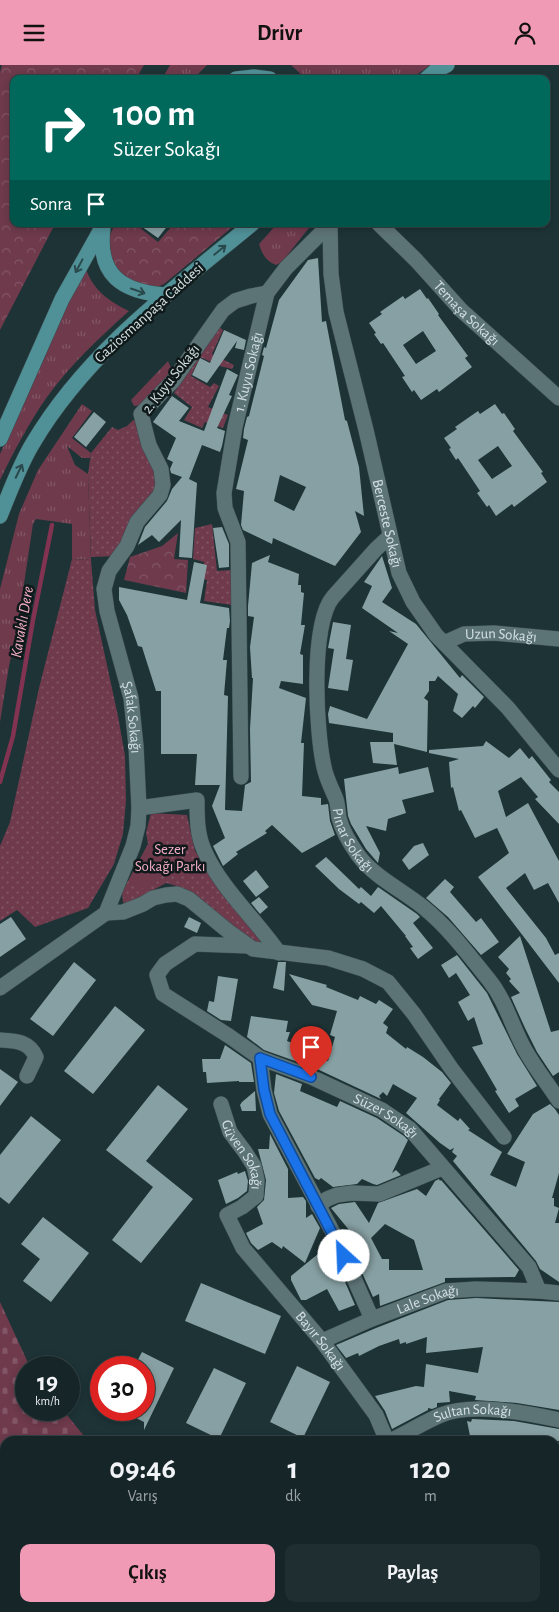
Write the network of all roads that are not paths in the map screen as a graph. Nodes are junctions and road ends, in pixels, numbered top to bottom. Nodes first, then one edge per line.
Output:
1 (250, 65) edge
2 (447, 65) edge
3 (234, 75) edge
4 (430, 75) edge
5 (102, 227) edge
6 (104, 227) edge
7 (248, 227) edge
8 (327, 227) edge
9 (330, 227) edge
10 (382, 227) edge
11 (267, 293) junction
12 (166, 295) junction
13 (559, 398) edge
14 (0, 439) edge
15 (0, 516) edge
16 (390, 536) junction
17 (108, 571) joint
18 (559, 639) edge
19 (444, 643) junction
20 (559, 770) edge
21 (241, 777) dead end
22 (139, 807) junction
23 (106, 913) junction
24 (248, 946) junction
25 (279, 953) junction
26 (0, 988) edge
27 (0, 1040) edge
28 (260, 1058) junction
29 (27, 1076) dead end
30 (559, 1101) edge
31 (222, 1104) dead end
32 (504, 1137) dead end
33 (442, 1168) junction
34 (318, 1206) junction
35 (243, 1248) joint
36 (539, 1291) junction
37 (559, 1293) edge
38 (372, 1319) junction
39 (322, 1341) junction
40 (559, 1420) edge
41 (386, 1436) edge
42 (399, 1436) edge

1 - 3 main road
2 - 4 main road
5 -> 14 main road
6 -> 12 main road
12 -> 7 main road, Gaziosmanpaşa Caddesi
8 - 11 street, 1. Kuyu Sokağı
9 - 16 street, Berceste Sokağı
10 - 13 street, Temaşa Sokağı
11 - 17 street, 2. Kuyu Sokağı
11 - 21 street, 1. Kuyu Sokağı
15 -> 12 main road, Gaziosmanpaşa Caddesi
16 - 19 street, Berceste Sokağı
16 - 30 street, Pınar Sokağı
17 - 22 street, Şafak Sokağı
18 - 19 street, Uzun Sokağı
19 - 20 street, Berceste Sokağı
22 - 23 street, Şafak Sokağı
22 - 25 street
23 - 24 street
23 - 26 street
24 - 25 street
24 - 28 street, Süzer Sokağı
25 - 32 street
27 - 29 street
28 - 33 street, Süzer Sokağı
28 - 34 street
31 - 35 street, Güven Sokağı
33 - 34 street
33 - 36 street, Süzer Sokağı
34 - 38 street
35 - 39 street, Bayır Sokağı
36 - 37 street
36 - 38 street, Lale Sokağı
38 - 39 street, Lale Sokağı
39 - 41 street, Bayır Sokağı
40 - 42 street, Sultan Sokağı

